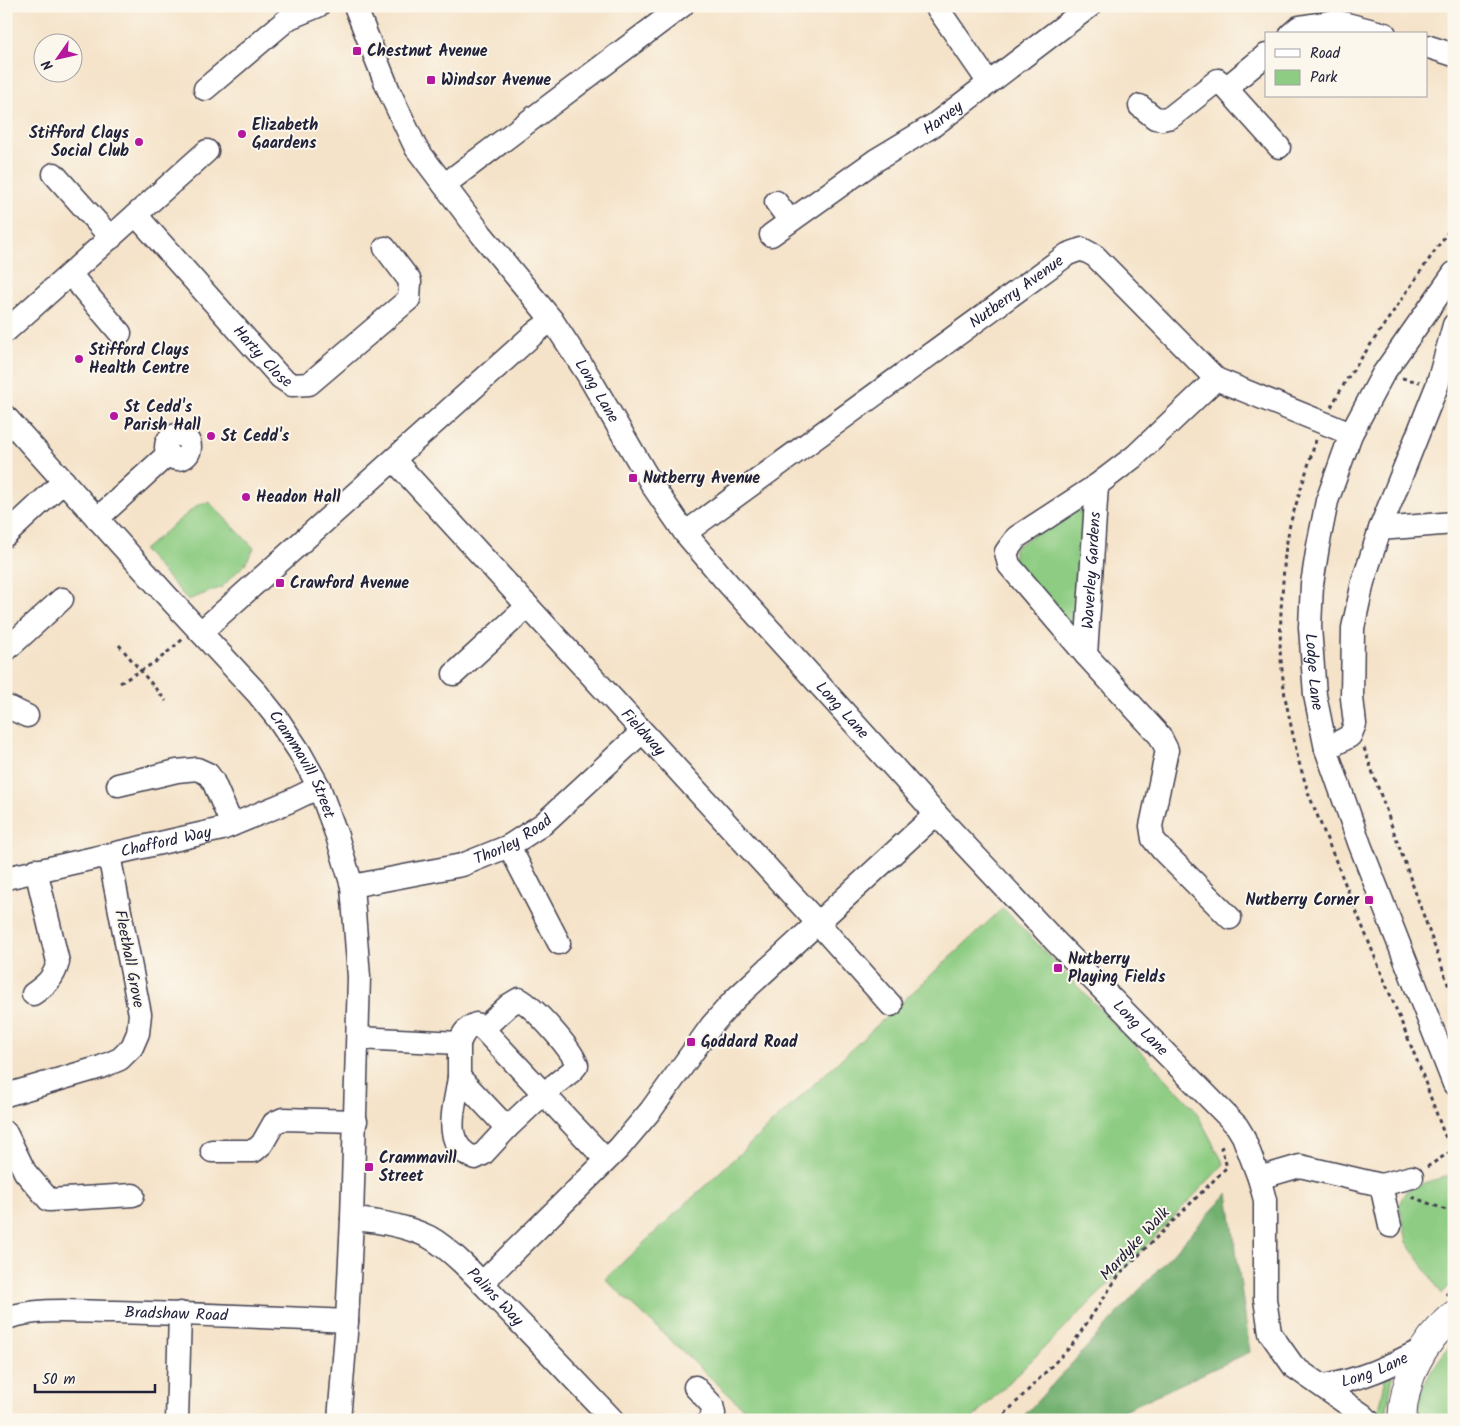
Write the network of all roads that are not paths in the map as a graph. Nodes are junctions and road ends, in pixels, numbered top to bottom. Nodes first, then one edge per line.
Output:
1 (318, 6) edge
2 (355, 6) edge
3 (682, 6) edge
4 (936, 6) edge
5 (1090, 6) edge
6 (1336, 14) edge
7 (1293, 32) edge
8 (1379, 32) edge
9 (1428, 47) edge
10 (1454, 55) edge
11 (1265, 56) edge
12 (989, 82) junction
13 (1226, 88) junction
14 (205, 90) dead end
15 (1140, 106) dead end
16 (1279, 148) dead end
17 (207, 151) dead end
18 (54, 174) dead end
19 (444, 185) junction
20 (776, 202) dead end
21 (136, 215) junction
22 (790, 221) junction
23 (771, 235) dead end
24 (111, 238) junction
25 (385, 248) dead end
26 (70, 274) junction
27 (1453, 275) edge
28 (552, 320) junction
29 (1454, 325) edge
30 (6, 331) edge
31 (120, 333) dead end
32 (1216, 379) junction
33 (6, 417) edge
34 (1351, 434) junction
35 (168, 454) dead end
36 (394, 460) junction
37 (64, 481) junction
38 (1097, 485) junction
39 (97, 519) junction
40 (1454, 523) edge
41 (1380, 528) junction
42 (685, 533) junction
43 (6, 535) edge
44 (62, 599) dead end
45 (528, 606) junction
46 (199, 630) junction
47 (6, 650) edge
48 (1086, 655) junction
49 (454, 674) dead end
50 (6, 707) edge
51 (27, 716) dead end
52 (642, 732) junction
53 (1326, 749) junction
54 (118, 785) dead end
55 (319, 787) junction
56 (936, 814) junction
57 (232, 825) junction
58 (509, 846) junction
59 (109, 854) junction
60 (36, 870) junction
61 (6, 878) edge
62 (352, 886) junction
63 (1230, 918) dead end
64 (817, 922) junction
65 (559, 943) dead end
66 (33, 994) dead end
67 (891, 1005) dead end
68 (483, 1029) junction
69 (358, 1038) junction
70 (459, 1044) junction
71 (459, 1076) junction
72 (1454, 1082) edge
73 (543, 1094) junction
74 (6, 1095) edge
75 (356, 1121) junction
76 (507, 1128) junction
77 (6, 1133) edge
78 (212, 1151) dead end
79 (606, 1160) junction
80 (1412, 1177) road end
81 (1260, 1178) junction
82 (1381, 1185) junction
83 (133, 1195) dead end
84 (352, 1218) junction
85 (1390, 1226) dead end
86 (482, 1283) junction
87 (180, 1313) junction
88 (1452, 1315) edge
89 (6, 1318) edge
90 (346, 1321) junction
91 (1422, 1348) junction
92 (1323, 1386) junction
93 (695, 1387) dead end
94 (177, 1420) edge
95 (339, 1420) edge
96 (613, 1420) edge
97 (710, 1420) edge
98 (1368, 1420) edge
99 (1402, 1420) edge

1 - 14 street
2 - 19 street, Long Lane
3 - 19 street
4 - 12 street
5 - 12 street, Harvey
6 - 7 street
6 - 8 street
9 - 10 street
11 - 13 street
12 - 22 street, Harvey
13 - 15 street
13 - 16 street
17 - 21 street
18 - 24 street
19 - 28 street, Long Lane
20 - 22 street
21 - 24 street
21 - 25 street, Harty Close
22 - 23 street, Harvey
24 - 26 street
26 - 30 street
26 - 31 street
27 - 34 street, Lodge Lane
28 - 36 street
28 - 42 street, Long Lane
29 - 41 street
32 - 34 street, Nutberry Avenue
32 - 38 street, Waverley Gardens
32 - 42 street, Nutberry Avenue
33 - 37 street, Crammavill Street
34 - 53 street, Lodge Lane
35 - 39 street
36 - 45 street, Fieldway
36 - 46 street
37 - 39 street, Crammavill Street
37 - 43 street
38 - 48 street, Waverley Gardens
38 - 48 street, Waverley Gardens
39 - 46 street, Crammavill Street
40 - 41 street
41 - 53 street
42 - 56 street, Long Lane
44 - 47 street
45 - 49 street
45 - 52 street, Fieldway
46 - 55 street, Crammavill Street
48 - 63 street, Waverley Gardens
50 - 51 street
52 - 58 street, Thorley Road
52 - 64 street, Fieldway
53 - 72 street, Lodge Lane
54 - 57 street
55 - 57 street, Chafford Way
55 - 62 street, Crammavill Street
56 - 64 street
56 - 81 street, Long Lane
57 - 59 street, Chafford Way
58 - 62 street, Thorley Road
58 - 65 street
59 - 60 street, Chafford Way
59 - 74 street, Fleethall Grove
60 - 61 street, Chafford Way
60 - 66 street
62 - 69 street, Crammavill Street
64 - 67 street, Fieldway
64 - 79 street
68 - 70 street
68 - 73 street
68 - 73 street
69 - 70 street
69 - 75 street, Crammavill Street
70 - 71 street
71 - 76 street
71 - 76 street
73 - 76 street
73 - 79 street
75 - 78 street
75 - 84 street, Crammavill Street
77 - 83 street
79 - 86 street
80 - 82 street
81 - 82 street
81 - 92 street, Long Lane
82 - 85 street
84 - 86 street, Palins Way
84 - 90 street, Crammavill Street
86 - 96 street, Palins Way
87 - 89 street, Bradshaw Road
87 - 90 street, Bradshaw Road
87 - 94 street
88 - 91 main road
90 - 95 street, Crammavill Street
91 - 92 street, Long Lane
91 - 99 main road
92 - 98 street, Long Lane
93 - 97 street

